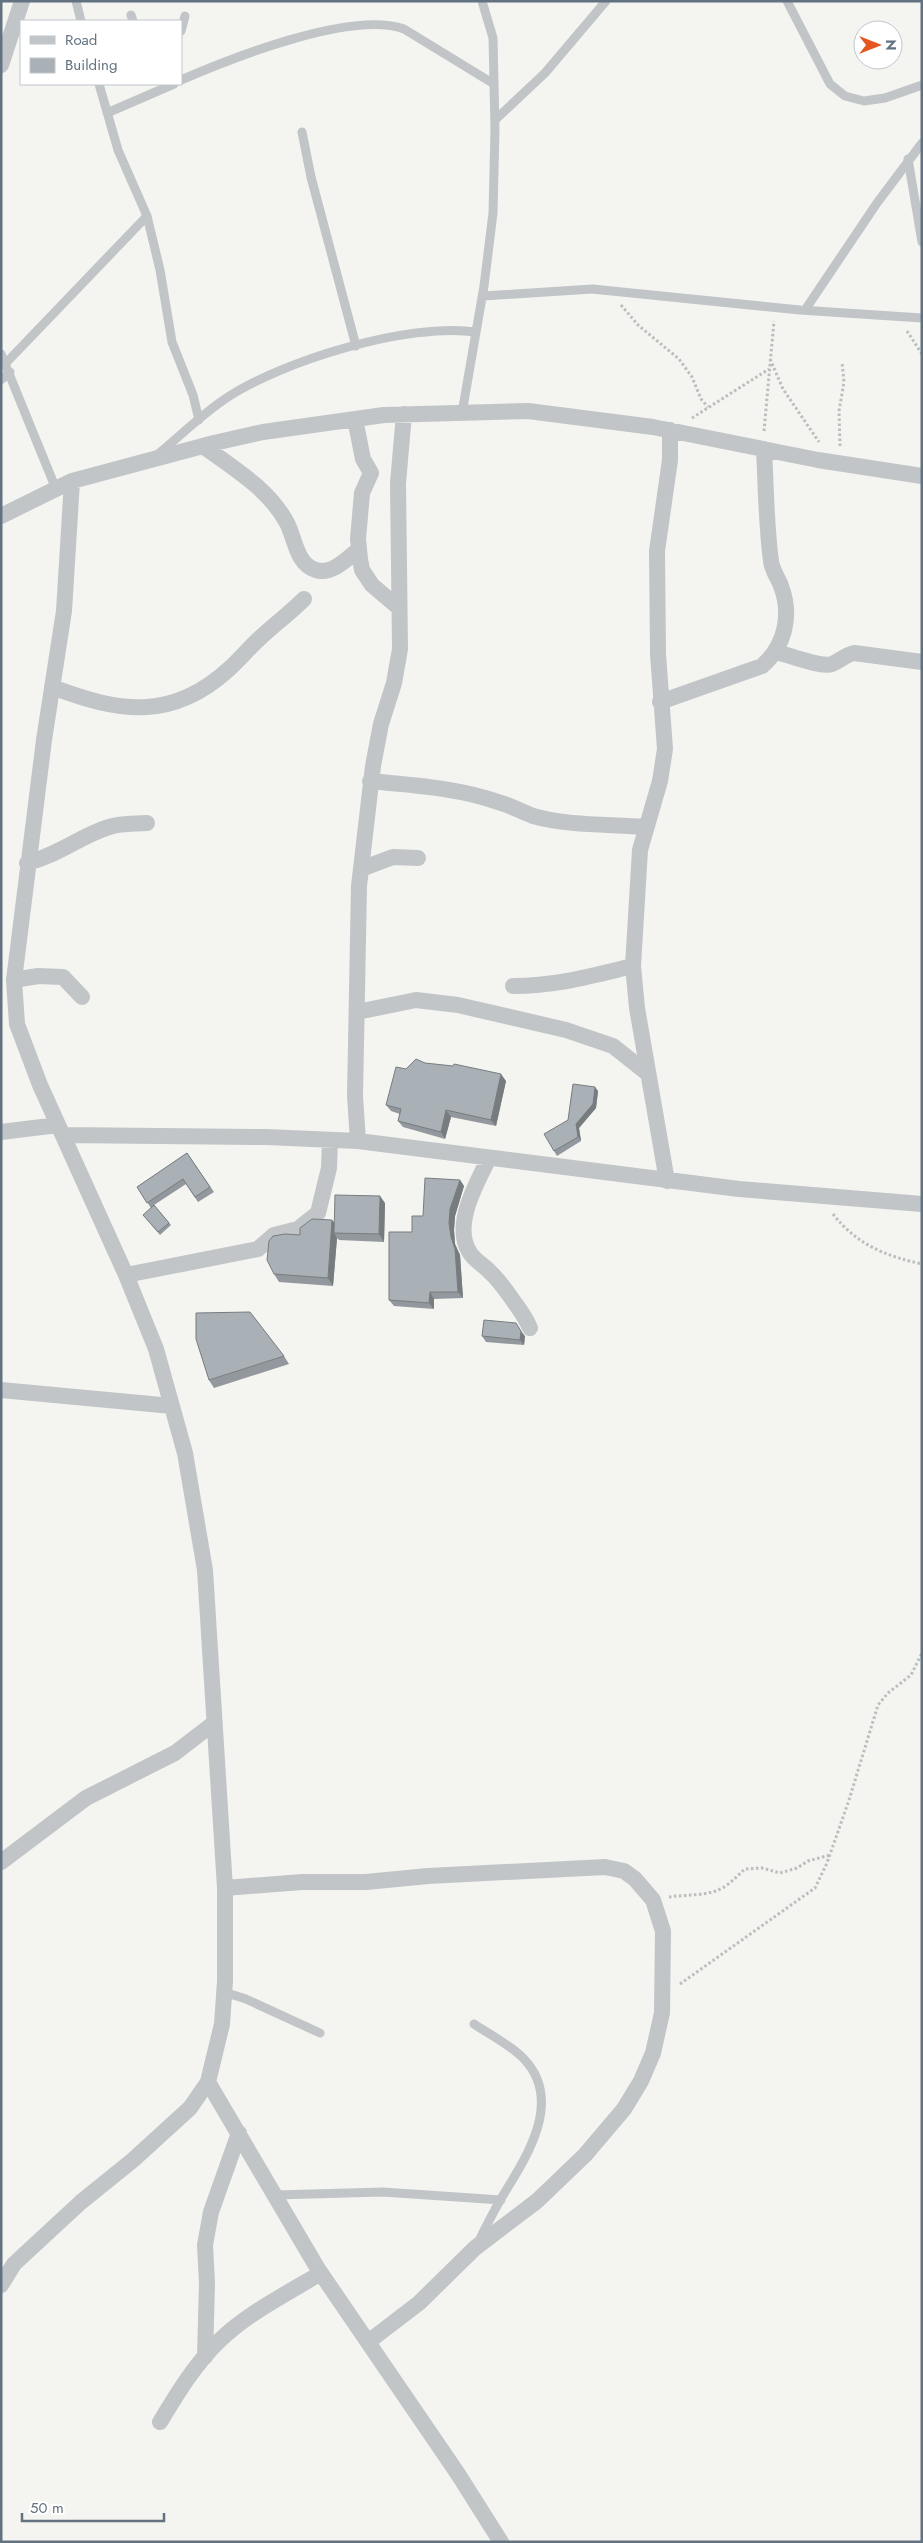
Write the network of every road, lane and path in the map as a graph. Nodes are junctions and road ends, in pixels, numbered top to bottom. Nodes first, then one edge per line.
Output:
1 (22, 1) edge
2 (76, 1) edge
3 (482, 1) edge
4 (606, 1) edge
5 (787, 1) edge
6 (185, 16) dead end
7 (81, 20) edge
8 (182, 27) edge
9 (1, 65) edge
10 (182, 80) edge
11 (494, 84) junction
12 (99, 85) edge
13 (168, 85) edge
14 (922, 85) edge
15 (107, 113) junction
16 (495, 120) junction
17 (302, 132) dead end
18 (922, 143) edge
19 (908, 159) junction
20 (147, 216) junction
21 (922, 242) edge
22 (608, 291) junction
23 (482, 296) junction
24 (775, 308) junction
25 (805, 310) junction
26 (897, 316) junction
27 (922, 318) edge
28 (476, 332) junction
29 (356, 346) junction
30 (1, 354) edge
31 (922, 354) edge
32 (770, 359) junction
33 (842, 362) dead end
34 (8, 367) junction
35 (770, 368) junction
36 (1, 380) edge
37 (708, 407) junction
38 (462, 413) junction
39 (404, 414) junction
40 (355, 419) junction
41 (199, 420) junction
42 (672, 431) junction
43 (203, 446) junction
44 (763, 449) junction
45 (150, 460) junction
46 (837, 463) junction
47 (922, 476) edge
48 (72, 481) junction
49 (56, 489) junction
50 (1, 516) edge
51 (359, 550) junction
52 (304, 599) dead end
53 (399, 608) junction
54 (776, 652) junction
55 (922, 662) edge
56 (52, 687) junction
57 (660, 702) junction
58 (370, 782) junction
59 (147, 823) dead end
60 (646, 826) junction
61 (418, 858) dead end
62 (28, 862) junction
63 (361, 869) junction
64 (633, 966) junction
65 (14, 980) junction
66 (513, 986) dead end
67 (82, 997) dead end
68 (357, 1012) junction
69 (647, 1073) junction
70 (61, 1130) junction
71 (1, 1132) edge
72 (330, 1140) junction
73 (358, 1141) junction
74 (489, 1158) junction
75 (667, 1181) junction
76 (820, 1195) junction
77 (922, 1204) edge
78 (922, 1264) edge
79 (126, 1275) junction
80 (530, 1328) dead end
81 (1, 1390) edge
82 (172, 1406) junction
83 (922, 1653) edge
84 (214, 1723) junction
85 (830, 1855) junction
86 (1, 1862) edge
87 (225, 1888) junction
88 (653, 1900) junction
89 (224, 1992) junction
90 (663, 1994) junction
91 (474, 2024) dead end
92 (320, 2033) dead end
93 (208, 2082) junction
94 (239, 2134) junction
95 (276, 2195) junction
96 (501, 2200) junction
97 (475, 2248) junction
98 (321, 2273) junction
99 (1, 2285) edge
100 (368, 2342) junction
101 (205, 2357) junction
102 (160, 2422) dead end
103 (501, 2542) edge

1 - 9 street
2 - 7 lane
3 - 11 lane
4 - 16 lane
5 - 14 lane
6 - 8 lane
10 - 11 lane
11 - 16 lane
12 - 15 lane
13 - 15 lane
15 - 20 lane
16 - 23 lane
17 - 29 lane
18 - 19 lane
19 - 21 lane
19 - 25 lane
20 - 34 lane
20 - 41 lane
22 - 23 lane
22 - 24 lane
22 - 37 path
23 - 28 lane
24 - 25 lane
24 - 32 path
25 - 26 lane
26 - 27 lane
26 - 31 path
28 - 29 lane
28 - 38 lane
29 - 41 lane
30 - 34 lane
32 - 35 path
32 - 46 path
33 - 46 path
34 - 36 lane
34 - 49 lane
35 - 37 path
35 - 44 path
37 - 42 path
38 - 39 street
38 - 42 street
39 - 40 street
39 - 53 street
40 - 43 street
40 - 51 street
41 - 45 lane
42 - 44 street
42 - 57 street
43 - 45 street
43 - 51 street
44 - 46 street
44 - 54 street
45 - 48 street
46 - 47 street
48 - 49 street
48 - 56 street
49 - 50 street
51 - 53 street
52 - 56 street
53 - 58 street
54 - 55 street
54 - 57 street
56 - 62 street
57 - 60 street
58 - 60 street
58 - 63 street
59 - 62 street
60 - 64 street
61 - 63 street
62 - 65 street
63 - 68 street
64 - 66 street
64 - 69 street
65 - 67 street
65 - 70 street
68 - 69 street
68 - 73 street
69 - 75 street
70 - 71 street
70 - 72 street
70 - 79 street
72 - 73 street
72 - 79 street
73 - 74 street
74 - 75 street
74 - 80 street
75 - 76 street
76 - 77 street
76 - 78 path
79 - 82 street
81 - 82 street
82 - 84 street
83 - 85 path
84 - 86 street
84 - 87 street
85 - 88 path
85 - 90 path
87 - 88 street
87 - 89 street
88 - 90 street
89 - 92 lane
89 - 93 street
90 - 97 street
91 - 96 lane
93 - 94 street
93 - 99 street
94 - 95 street
94 - 101 street
95 - 96 lane
95 - 98 street
96 - 97 lane
97 - 100 street
98 - 100 street
98 - 101 street
100 - 103 street
101 - 102 street

